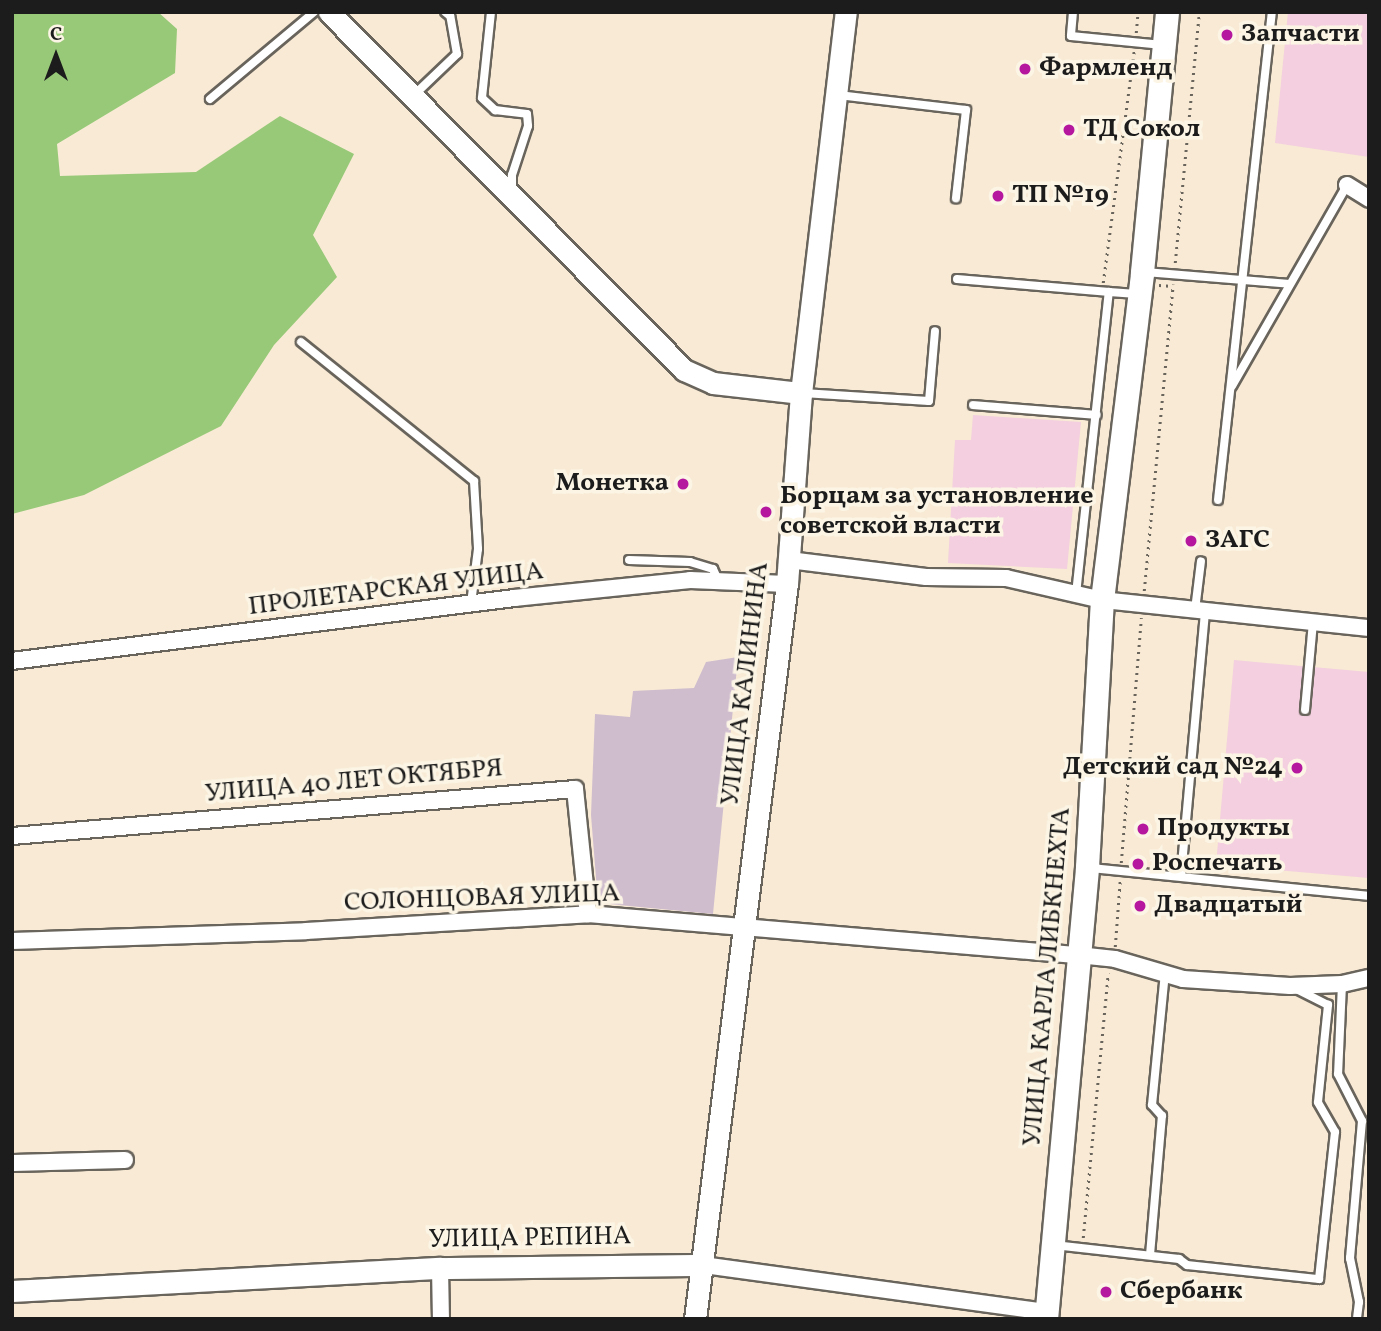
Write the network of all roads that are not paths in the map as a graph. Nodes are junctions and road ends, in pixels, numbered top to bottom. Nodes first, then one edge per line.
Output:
1 (314, 12) edge
2 (329, 12) edge
3 (445, 12) edge
4 (491, 12) edge
5 (846, 12) edge
6 (1073, 12) edge
7 (1167, 12) edge
8 (1272, 12) edge
9 (1164, 45) junction
10 (835, 95) junction
11 (413, 96) junction
12 (210, 99) dead end
13 (1347, 185) joint
14 (512, 195) junction
15 (956, 198) dead end
16 (1369, 199) edge
17 (957, 279) dead end
18 (1242, 280) junction
19 (1141, 283) junction
20 (1290, 284) junction
21 (1105, 291) junction
22 (935, 331) dead end
23 (302, 342) dead end
24 (1230, 390) junction
25 (801, 393) junction
26 (973, 405) dead end
27 (1097, 415) junction
28 (1218, 500) dead end
29 (629, 560) dead end
30 (789, 560) junction
31 (1201, 561) dead end
32 (718, 580) junction
33 (787, 584) junction
34 (1076, 594) junction
35 (1102, 600) junction
36 (471, 604) junction
37 (1200, 610) junction
38 (1313, 622) junction
39 (1369, 628) edge
40 (12, 662) edge
41 (1305, 710) dead end
42 (12, 836) edge
43 (1087, 867) junction
44 (1181, 876) junction
45 (1369, 897) edge
46 (588, 914) junction
47 (744, 927) junction
48 (12, 941) edge
49 (1079, 955) junction
50 (1165, 973) junction
51 (1369, 978) edge
52 (1342, 984) junction
53 (1290, 986) junction
54 (125, 1160) dead end
55 (12, 1163) edge
56 (1054, 1245) junction
57 (1150, 1255) junction
58 (703, 1265) junction
59 (440, 1268) junction
60 (12, 1291) edge
61 (1049, 1316) edge
62 (441, 1319) edge
63 (695, 1319) edge
64 (1357, 1319) edge

1 - 12 lane
2 - 11 street
3 - 11 lane
4 - 14 lane
5 - 10 street, УЛИЦА КАЛИНИНА
6 - 9 lane
7 - 9 main road, УЛИЦА КАРЛА ЛИБКНЕХТА
8 - 18 lane
9 - 19 main road, УЛИЦА КАРЛА ЛИБКНЕХТА
10 - 15 lane
10 - 25 street, УЛИЦА КАЛИНИНА
11 - 14 street
13 - 16 street
13 - 20 lane
14 - 25 street
17 - 21 lane
18 - 19 lane
18 - 20 lane
18 - 24 lane
19 - 21 lane
19 - 35 main road, УЛИЦА КАРЛА ЛИБКНЕХТА
20 - 24 lane
21 - 27 lane
22 - 25 lane
23 - 36 lane
24 - 28 lane
25 - 30 street, УЛИЦА КАЛИНИНА
26 - 27 lane
27 - 34 lane
29 - 32 lane
30 - 33 street, УЛИЦА КАЛИНИНА
30 - 34 street
31 - 37 lane
32 - 33 street, ПРОЛЕТАРСКАЯ УЛИЦА
32 - 36 street, ПРОЛЕТАРСКАЯ УЛИЦА
33 - 47 street, УЛИЦА КАЛИНИНА
34 - 35 street
35 - 37 street
35 - 43 main road, УЛИЦА КАРЛА ЛИБКНЕХТА
36 - 40 street, ПРОЛЕТАРСКАЯ УЛИЦА
37 - 38 street
37 - 44 lane
38 - 39 street
38 - 41 lane
42 - 46 street, УЛИЦА 40 ЛЕТ ОКТЯБРЯ
43 - 44 lane
43 - 49 main road, УЛИЦА КАРЛА ЛИБКНЕХТА
44 - 45 lane
46 - 47 street, СОЛОНЦОВАЯ УЛИЦА
46 - 48 street, СОЛОНЦОВАЯ УЛИЦА
47 - 49 street, СОЛОНЦОВАЯ УЛИЦА
47 - 58 street, УЛИЦА КАЛИНИНА
49 - 50 street, СОЛОНЦОВАЯ УЛИЦА
49 - 56 main road, УЛИЦА КАРЛА ЛИБКНЕХТА
50 - 53 street, СОЛОНЦОВАЯ УЛИЦА
50 - 57 lane
51 - 52 street, СОЛОНЦОВАЯ УЛИЦА
52 - 53 street, СОЛОНЦОВАЯ УЛИЦА
52 - 64 lane
53 - 57 lane
54 - 55 street
56 - 57 lane
56 - 61 main road, УЛИЦА КАРЛА ЛИБКНЕХТА
58 - 59 street, УЛИЦА РЕПИНА
58 - 61 street, УЛИЦА РЕПИНА
58 - 63 street, УЛИЦА КАЛИНИНА
59 - 60 street, УЛИЦА РЕПИНА
59 - 62 street

